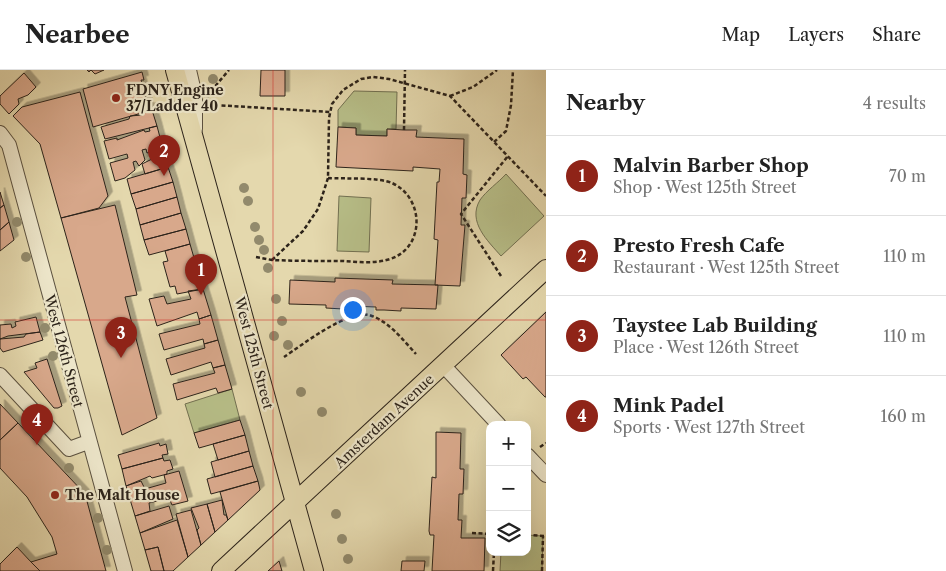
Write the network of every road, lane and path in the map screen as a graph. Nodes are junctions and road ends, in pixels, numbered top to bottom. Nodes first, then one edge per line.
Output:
1 (175, 70) edge
2 (189, 70) edge
3 (229, 70) edge
4 (406, 70) edge
5 (498, 70) edge
6 (513, 70) edge
7 (405, 82) junction
8 (211, 91) dead end
9 (450, 96) junction
10 (215, 105) dead end
11 (330, 112) junction
12 (404, 130) dead end
13 (0, 133) edge
14 (195, 134) junction
15 (494, 142) junction
16 (508, 156) junction
17 (328, 178) junction
18 (546, 196) edge
19 (256, 256) dead end
20 (272, 260) junction
21 (546, 269) edge
22 (501, 276) dead end
23 (416, 354) dead end
24 (284, 357) dead end
25 (443, 365) junction
26 (0, 375) edge
27 (495, 421) edge
28 (88, 442) junction
29 (546, 442) edge
30 (540, 447) dead end
31 (531, 459) edge
32 (546, 475) edge
33 (296, 503) junction
34 (472, 533) dead end
35 (486, 534) edge
36 (531, 535) edge
37 (544, 536) edge
38 (494, 556) edge
39 (125, 571) edge
40 (221, 571) edge
41 (314, 571) edge
42 (493, 571) edge
43 (542, 571) edge

1 - 14 main road, West 125th Street
2 - 14 street, West 125th Street
3 - 8 path
4 - 7 path
5 - 9 path
6 - 15 path
7 - 9 path
7 - 11 path
7 - 12 path
9 - 15 path
10 - 11 path
11 - 17 path
13 - 28 street, West 126th Street
14 - 33 main road, West 125th Street
15 - 16 path
16 - 18 path
16 - 22 path
17 - 20 path
17 - 20 path
19 - 20 path
21 - 25 main road, Amsterdam Avenue
23 - 24 path
25 - 27 street
25 - 33 main road, Amsterdam Avenue
26 - 28 street
28 - 39 street, West 126th Street
29 - 30 path
31 - 32 street
33 - 40 main road, Amsterdam Avenue
33 - 41 main road, West 125th Street
34 - 35 path
36 - 37 path
37 - 43 path
38 - 42 path

